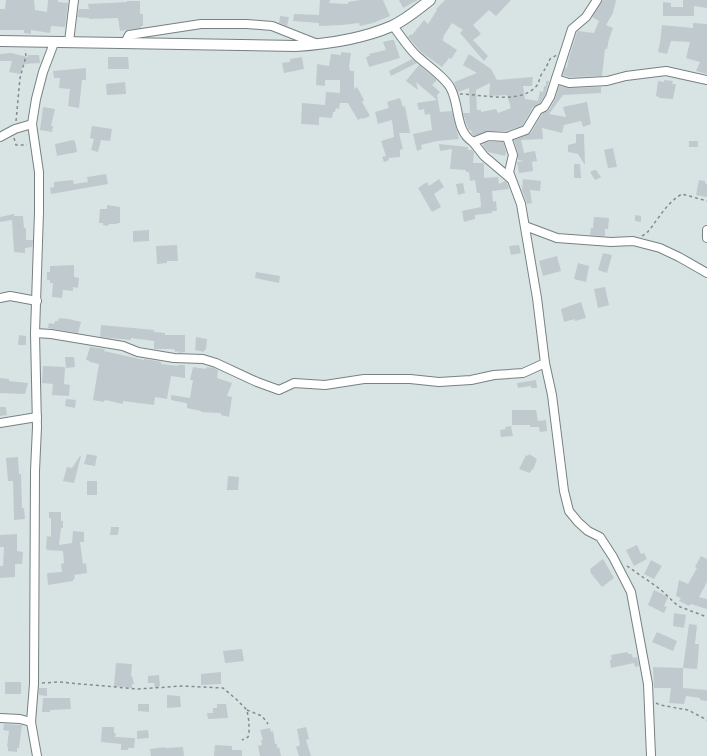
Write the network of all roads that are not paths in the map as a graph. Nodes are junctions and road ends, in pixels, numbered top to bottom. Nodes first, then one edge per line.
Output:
1 (74, 0) edge
2 (430, 0) edge
3 (597, 0) edge
4 (393, 26) junction
5 (283, 31) junction
6 (0, 41) edge
7 (54, 42) junction
8 (69, 42) junction
9 (125, 43) junction
10 (319, 45) junction
11 (274, 46) junction
12 (556, 79) junction
13 (707, 80) edge
14 (32, 124) junction
15 (0, 137) edge
16 (507, 137) junction
17 (473, 142) junction
18 (516, 188) junction
19 (525, 226) junction
20 (707, 230) edge
21 (707, 238) edge
22 (707, 273) edge
23 (0, 298) edge
24 (37, 301) junction
25 (35, 333) junction
26 (545, 363) junction
27 (37, 417) junction
28 (0, 423) edge
29 (0, 718) edge
30 (31, 722) junction
31 (37, 756) edge
32 (651, 756) edge

1 - 8 street
2 - 4 main road
3 - 12 street
4 - 10 main road
4 - 17 street
5 - 9 street
5 - 10 street
5 - 11 street
6 - 7 main road
7 - 8 main road
7 - 14 street
8 - 9 main road
9 - 11 main road
10 - 11 main road
12 - 13 street
12 - 16 street
14 - 15 street
14 - 24 street
16 - 17 street
16 - 18 street
17 - 18 street
18 - 19 street
19 - 22 street
19 - 26 street
20 - 21 street
23 - 24 street
24 - 25 street
25 - 26 street
25 - 27 street
26 - 32 street
27 - 28 street
27 - 30 street
29 - 30 street
30 - 31 street

